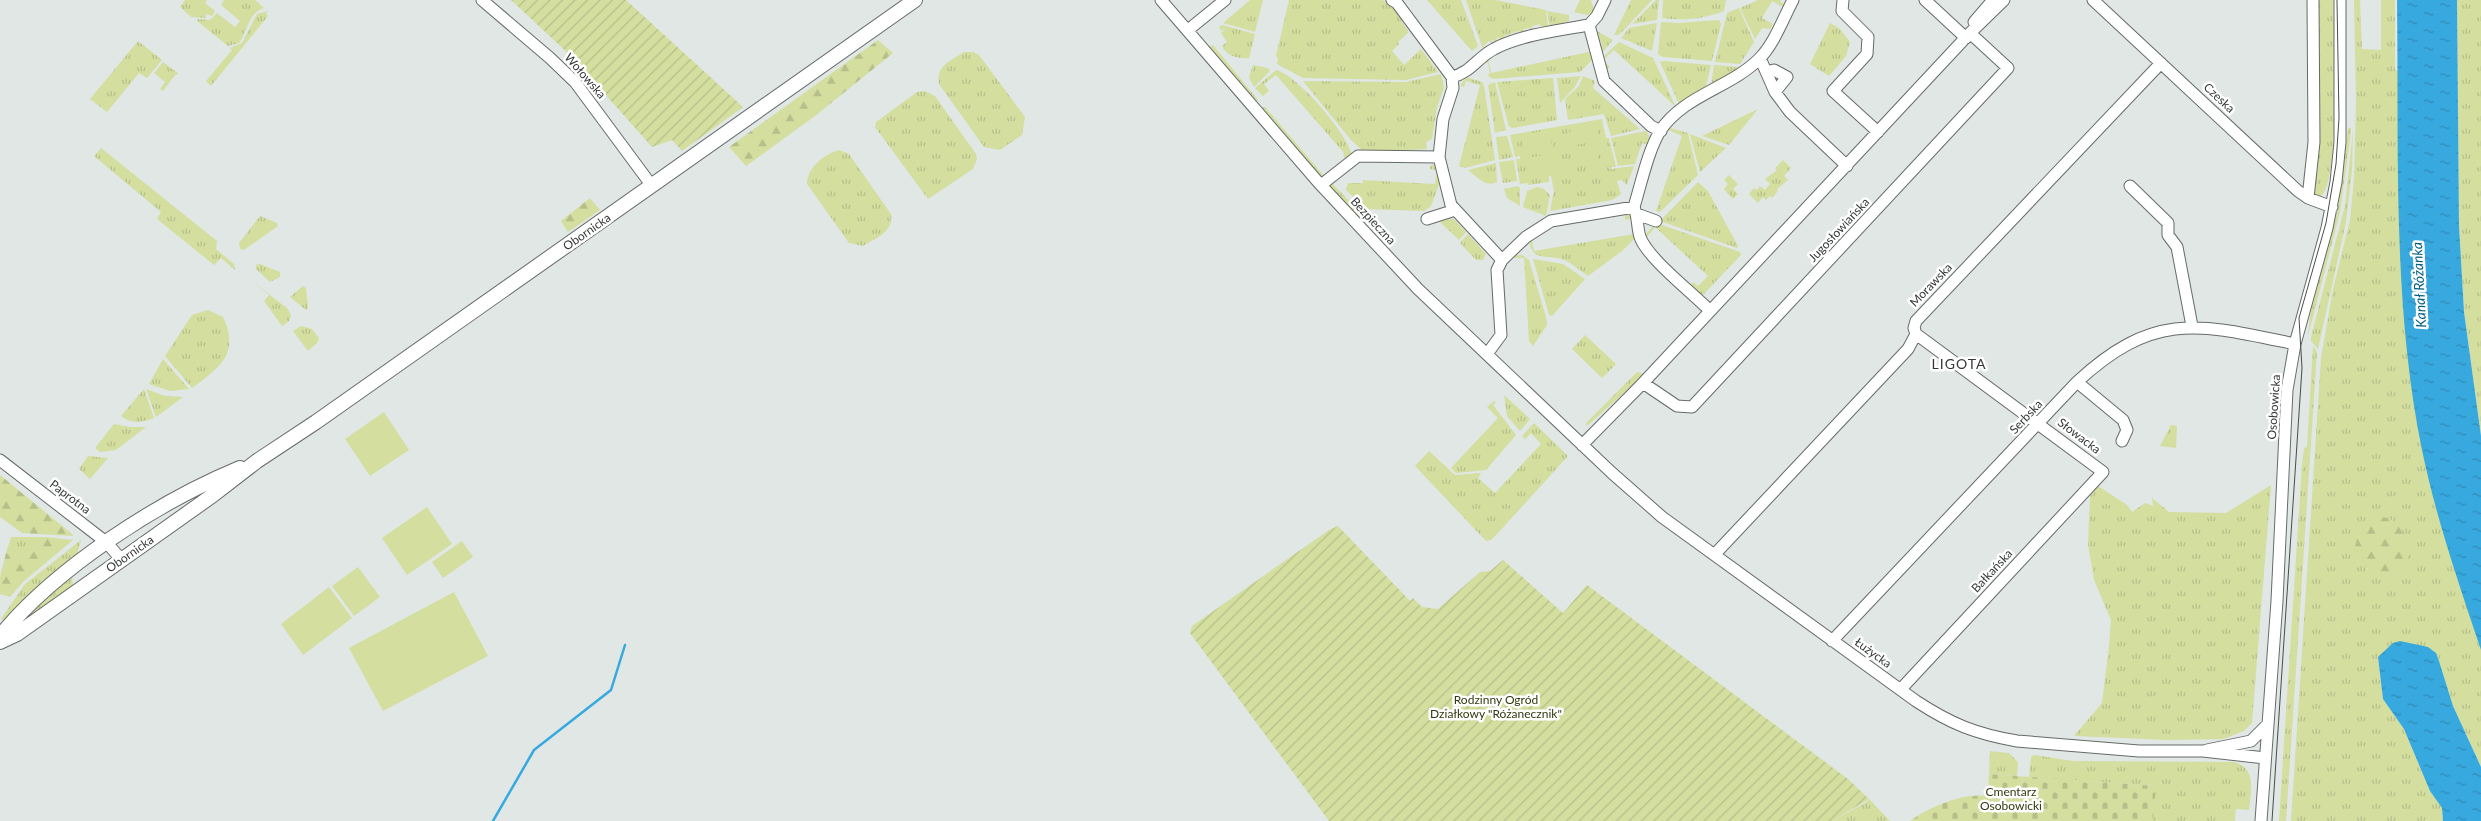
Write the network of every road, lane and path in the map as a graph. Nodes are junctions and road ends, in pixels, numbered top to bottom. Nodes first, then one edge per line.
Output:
1 (482, 0) edge
2 (915, 0) edge
3 (1161, 0) edge
4 (1225, 0) edge
5 (1392, 0) edge
6 (1605, 0) edge
7 (1793, 0) edge
8 (1843, 0) edge
9 (1925, 0) edge
10 (1993, 0) edge
11 (2004, 0) edge
12 (2093, 0) edge
13 (2313, 0) edge
14 (2340, 0) edge
15 (1589, 25) junction
16 (1188, 30) junction
17 (1968, 36) junction
18 (1760, 58) junction
19 (2161, 63) junction
20 (1767, 72) junction
21 (1452, 76) junction
22 (1775, 92) junction
23 (1661, 131) junction
24 (1878, 132) junction
25 (1439, 157) junction
26 (1847, 166) junction
27 (1321, 185) junction
28 (652, 186) junction
29 (2130, 186) dead end
30 (2308, 198) junction
31 (2332, 207) junction
32 (1455, 210) junction
33 (1635, 211) junction
34 (1426, 219) dead end
35 (1656, 221) dead end
36 (1502, 260) junction
37 (1710, 311) junction
38 (2192, 326) junction
39 (1916, 334) junction
40 (2295, 344) junction
41 (1487, 354) junction
42 (2077, 382) junction
43 (1643, 383) junction
44 (2040, 423) junction
45 (2122, 441) dead end
46 (1582, 444) junction
47 (0, 460) edge
48 (257, 461) junction
49 (2103, 472) joint
50 (106, 542) junction
51 (1715, 554) junction
52 (121, 559) junction
53 (0, 636) edge
54 (1832, 641) junction
55 (0, 642) edge
56 (1901, 689) junction
57 (2267, 725) junction
58 (2251, 741) junction
59 (2203, 751) junction
60 (2265, 758) junction
61 (2261, 821) edge

1 - 28 street, Wołowska
2 - 28 main road, Obornicka
3 - 16 street, Bezpieczna
4 - 16 street
5 - 21 street
6 - 15 street
7 - 18 street
8 - 24 street
9 - 17 street
10 - 17 street
11 - 17 street
12 - 19 street, Czeska
13 - 30 street
14 - 31 street, Osobowicka
15 - 21 street
15 - 23 street
16 - 27 street, Bezpieczna
17 - 24 street
17 - 43 street, Jugosłowiańska
18 - 20 street
18 - 23 street
19 - 30 street, Czeska
19 - 39 street, Morawska
20 - 22 street
20 - 22 street
21 - 25 street
22 - 26 street
23 - 33 street
24 - 26 street
25 - 27 street
25 - 32 street
26 - 37 street
27 - 41 street, Bezpieczna
28 - 48 main road, Obornicka
29 - 38 street
30 - 31 street, Czeska
31 - 40 street, Osobowicka
32 - 34 street
32 - 36 street
33 - 35 street
33 - 36 street
33 - 37 street
36 - 41 street
37 - 43 street
38 - 40 street, Serbska
38 - 42 street, Serbska
39 - 44 street, Słowacka
39 - 51 street, Morawska
40 - 57 street, Osobowicka
41 - 46 street, Bezpieczna
42 - 44 street, Serbska
42 - 45 street
43 - 46 street
44 - 49 street, Słowacka
44 - 54 street, Serbska
46 - 51 street, Łużycka
47 - 50 street, Paprotna
48 - 50 main road, Obornicka
48 - 52 main road, Obornicka
49 - 56 street, Bałkańska
50 - 52 street, Paprotna
50 - 53 main road, Obornicka
51 - 54 street, Łużycka
52 - 55 main road, Obornicka
54 - 56 street, Łużycka
56 - 59 street, Łużycka
57 - 58 street
57 - 60 street, Osobowicka
58 - 59 street, Łużycka
58 - 60 street
59 - 60 street, Łużycka
60 - 61 street, Osobowicka

